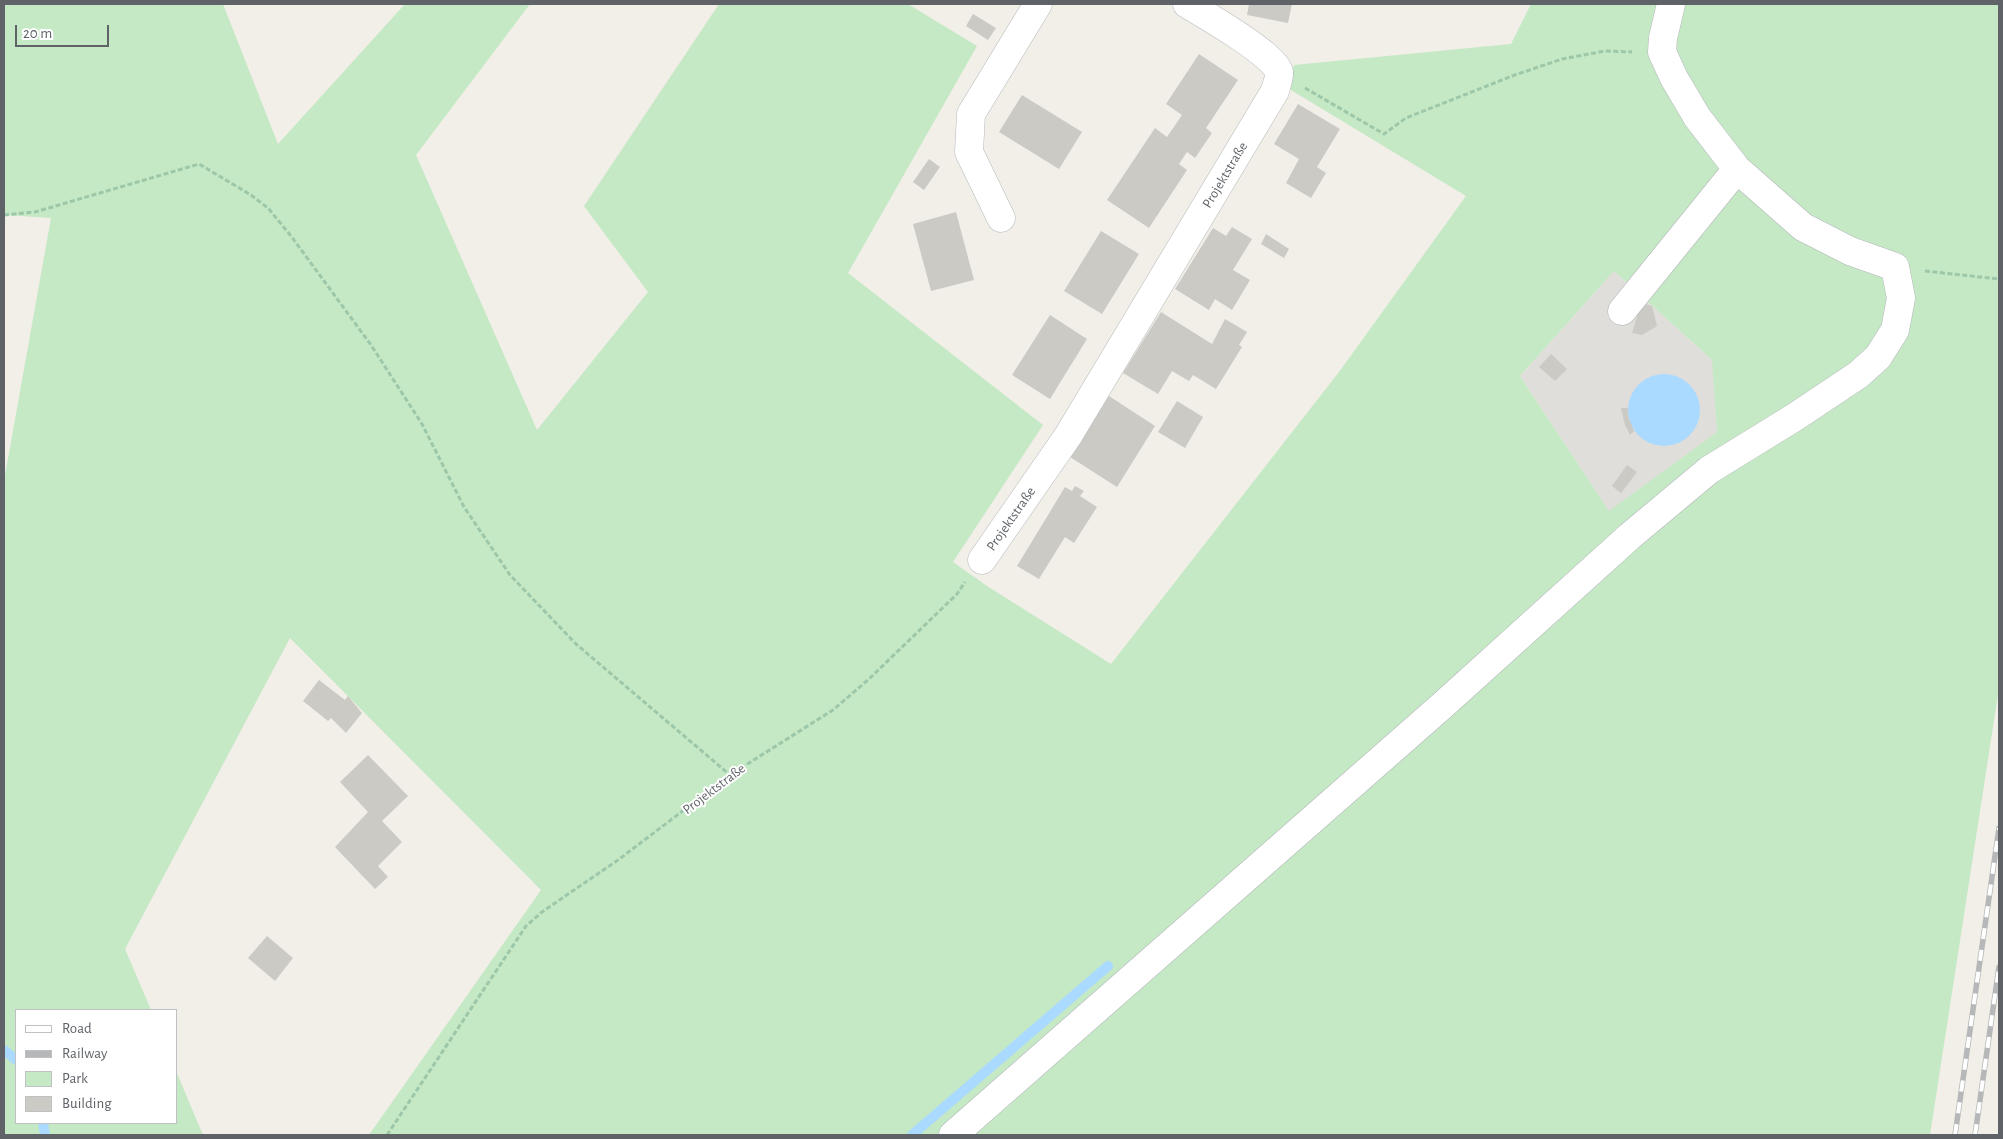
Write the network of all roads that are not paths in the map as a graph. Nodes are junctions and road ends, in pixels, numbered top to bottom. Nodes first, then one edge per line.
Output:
1 (1038, 4) edge
2 (1187, 4) edge
3 (1671, 4) edge
4 (1737, 169) junction
5 (1001, 218) dead end
6 (1622, 311) dead end
7 (982, 560) road end
8 (953, 1135) edge

1 - 5 street
2 - 7 street, Projektstraße
3 - 4 street
4 - 6 street
4 - 8 street

